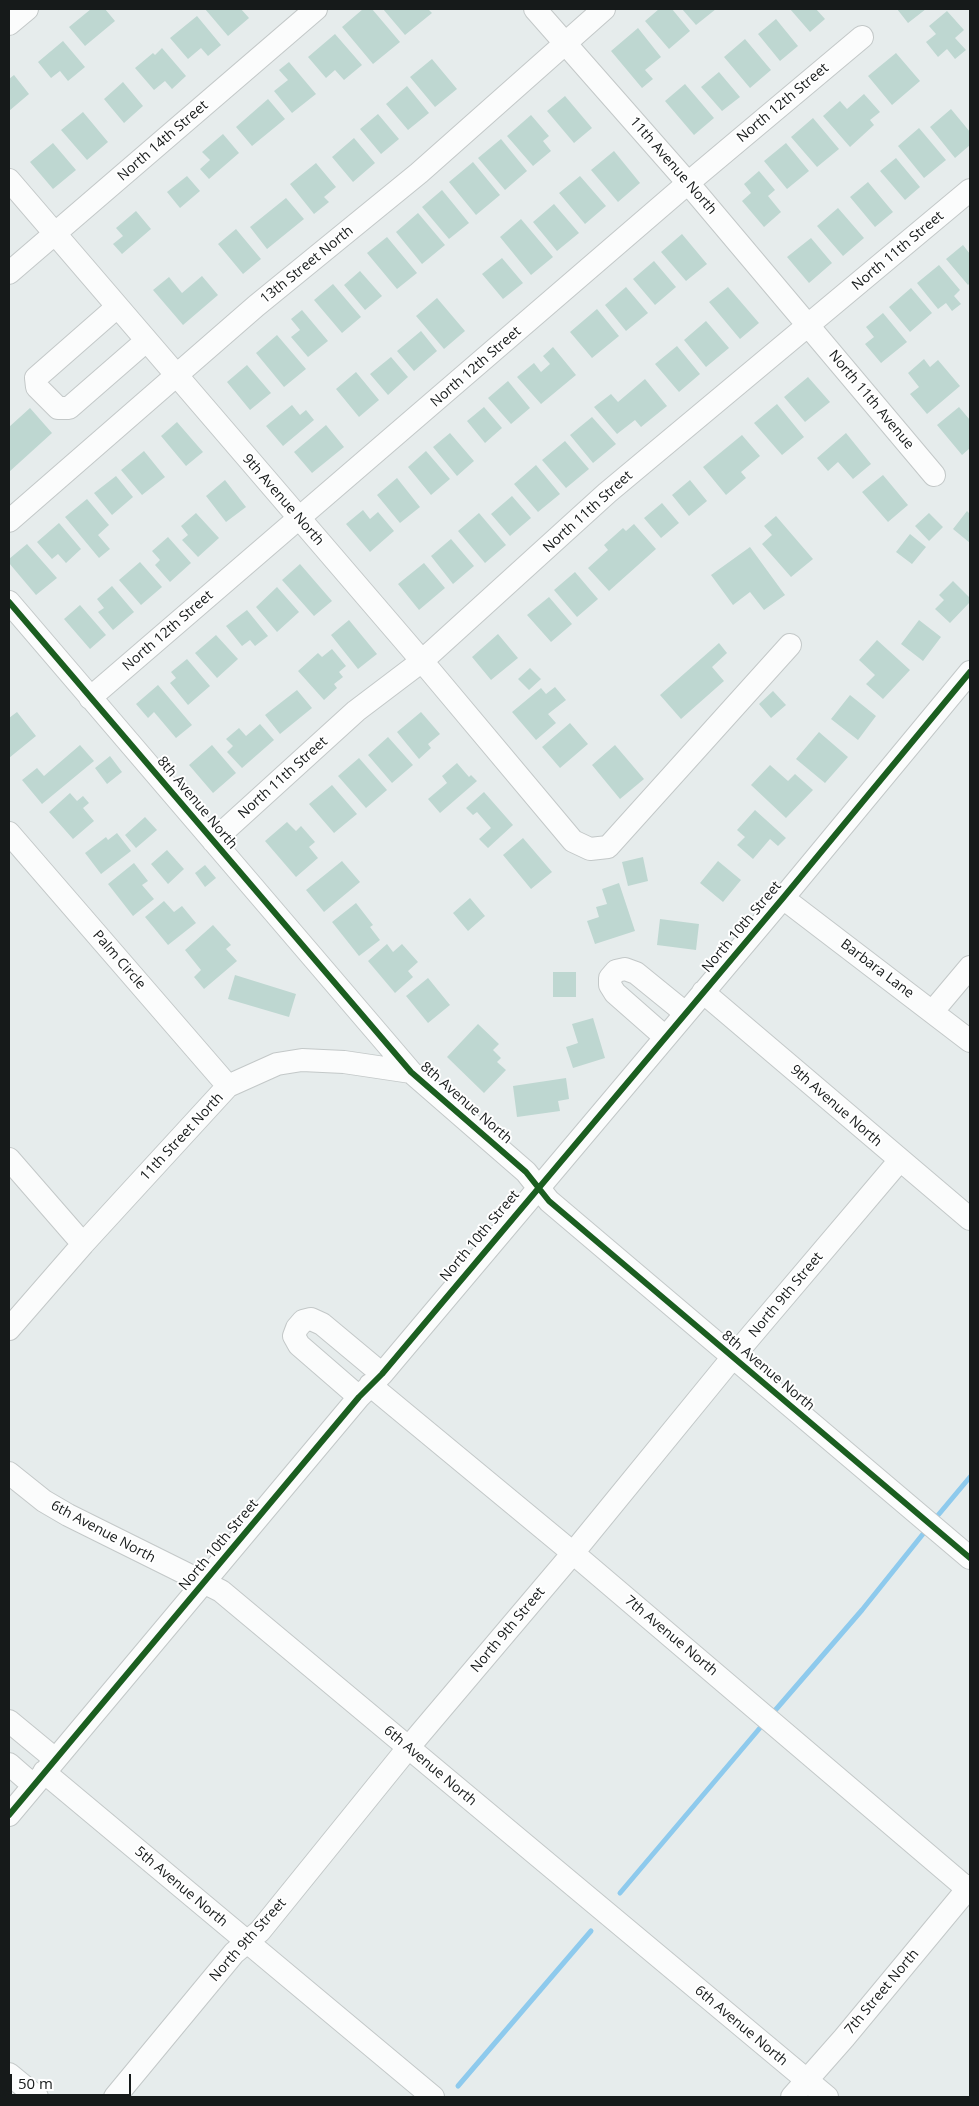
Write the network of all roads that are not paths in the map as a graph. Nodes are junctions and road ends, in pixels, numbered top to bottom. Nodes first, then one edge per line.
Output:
1 (27, 9) edge
2 (316, 9) edge
3 (535, 9) edge
4 (604, 9) edge
5 (9, 24) edge
6 (862, 38) dead end
7 (564, 43) junction
8 (9, 180) edge
9 (688, 183) junction
10 (970, 190) edge
11 (54, 235) junction
12 (9, 273) edge
13 (117, 307) junction
14 (808, 325) junction
15 (146, 341) junction
16 (176, 376) junction
17 (934, 475) dead end
18 (299, 519) junction
19 (9, 521) edge
20 (9, 602) edge
21 (790, 645) dead end
22 (422, 661) junction
23 (970, 672) edge
24 (90, 698) junction
25 (9, 833) edge
26 (213, 842) junction
27 (783, 898) junction
28 (970, 967) edge
29 (703, 992) junction
30 (933, 1011) junction
31 (684, 1012) junction
32 (665, 1036) junction
33 (970, 1041) edge
34 (412, 1072) junction
35 (228, 1086) junction
36 (9, 1159) edge
37 (900, 1160) junction
38 (538, 1187) junction
39 (970, 1219) edge
40 (83, 1244) junction
41 (9, 1329) edge
42 (733, 1357) junction
43 (370, 1385) junction
44 (9, 1473) edge
45 (573, 1553) junction
46 (970, 1558) edge
47 (205, 1582) junction
48 (9, 1722) edge
49 (408, 1748) junction
50 (9, 1764) edge
51 (44, 1772) junction
52 (9, 1815) edge
53 (969, 1889) edge
54 (247, 1942) junction
55 (9, 2074) edge
56 (807, 2080) junction
57 (37, 2097) edge
58 (114, 2097) edge
59 (433, 2097) edge
60 (792, 2097) edge
61 (827, 2097) edge

1 - 5 street
2 - 11 street, North 14th Street
3 - 7 street, 11th Avenue North
4 - 7 street, 13th Street North
6 - 9 street, North 12th Street
7 - 9 street, 11th Avenue North
7 - 16 street, 13th Street North
8 - 11 street, 9th Avenue North
9 - 14 street, 11th Avenue North
9 - 18 street, North 12th Street
10 - 14 street, North 11th Street
11 - 12 street, North 14th Street
11 - 13 street, 9th Avenue North
13 - 15 street, 9th Avenue North
13 - 15 street
14 - 17 street, North 11th Avenue
14 - 22 street, North 11th Street
15 - 16 street, 9th Avenue North
16 - 18 street, 9th Avenue North
16 - 19 street, 13th Street North
18 - 22 street, 9th Avenue North
18 - 24 street, North 12th Street
20 - 24 street, 8th Avenue North
21 - 22 street, 9th Avenue North
22 - 26 street, North 11th Street
23 - 27 street, North 10th Street
24 - 26 street, 8th Avenue North
25 - 35 street, Palm Circle
26 - 34 street, 8th Avenue North
27 - 29 street, North 10th Street
27 - 30 street, Barbara Lane
28 - 30 street
29 - 31 street, North 10th Street
29 - 37 street, 9th Avenue North
30 - 33 street, Barbara Lane
31 - 32 street, North 10th Street
31 - 32 street
32 - 38 street, North 10th Street
34 - 35 street, 11th Street North
34 - 38 street, 8th Avenue North
35 - 40 street, 11th Street North
36 - 40 street
37 - 39 street, 9th Avenue North
37 - 42 street, North 9th Street
38 - 42 street, 8th Avenue North
38 - 43 street, North 10th Street
40 - 41 street, 11th Street North
42 - 45 street, North 9th Street
42 - 46 street, 8th Avenue North
43 - 45 street, 7th Avenue North
43 - 47 street, North 10th Street
44 - 47 street, 6th Avenue North
45 - 49 street, North 9th Street
45 - 53 street, 7th Avenue North
47 - 49 street, 6th Avenue North
47 - 51 street, North 10th Street
48 - 51 street
49 - 54 street, North 9th Street
49 - 56 street, 6th Avenue North
50 - 51 street
51 - 52 street, North 10th Street
51 - 54 street, 5th Avenue North
53 - 56 street, 7th Street North
54 - 58 street, North 9th Street
54 - 59 street, 5th Avenue North
55 - 57 street
56 - 60 street, 7th Street North
56 - 61 street, 6th Avenue North

